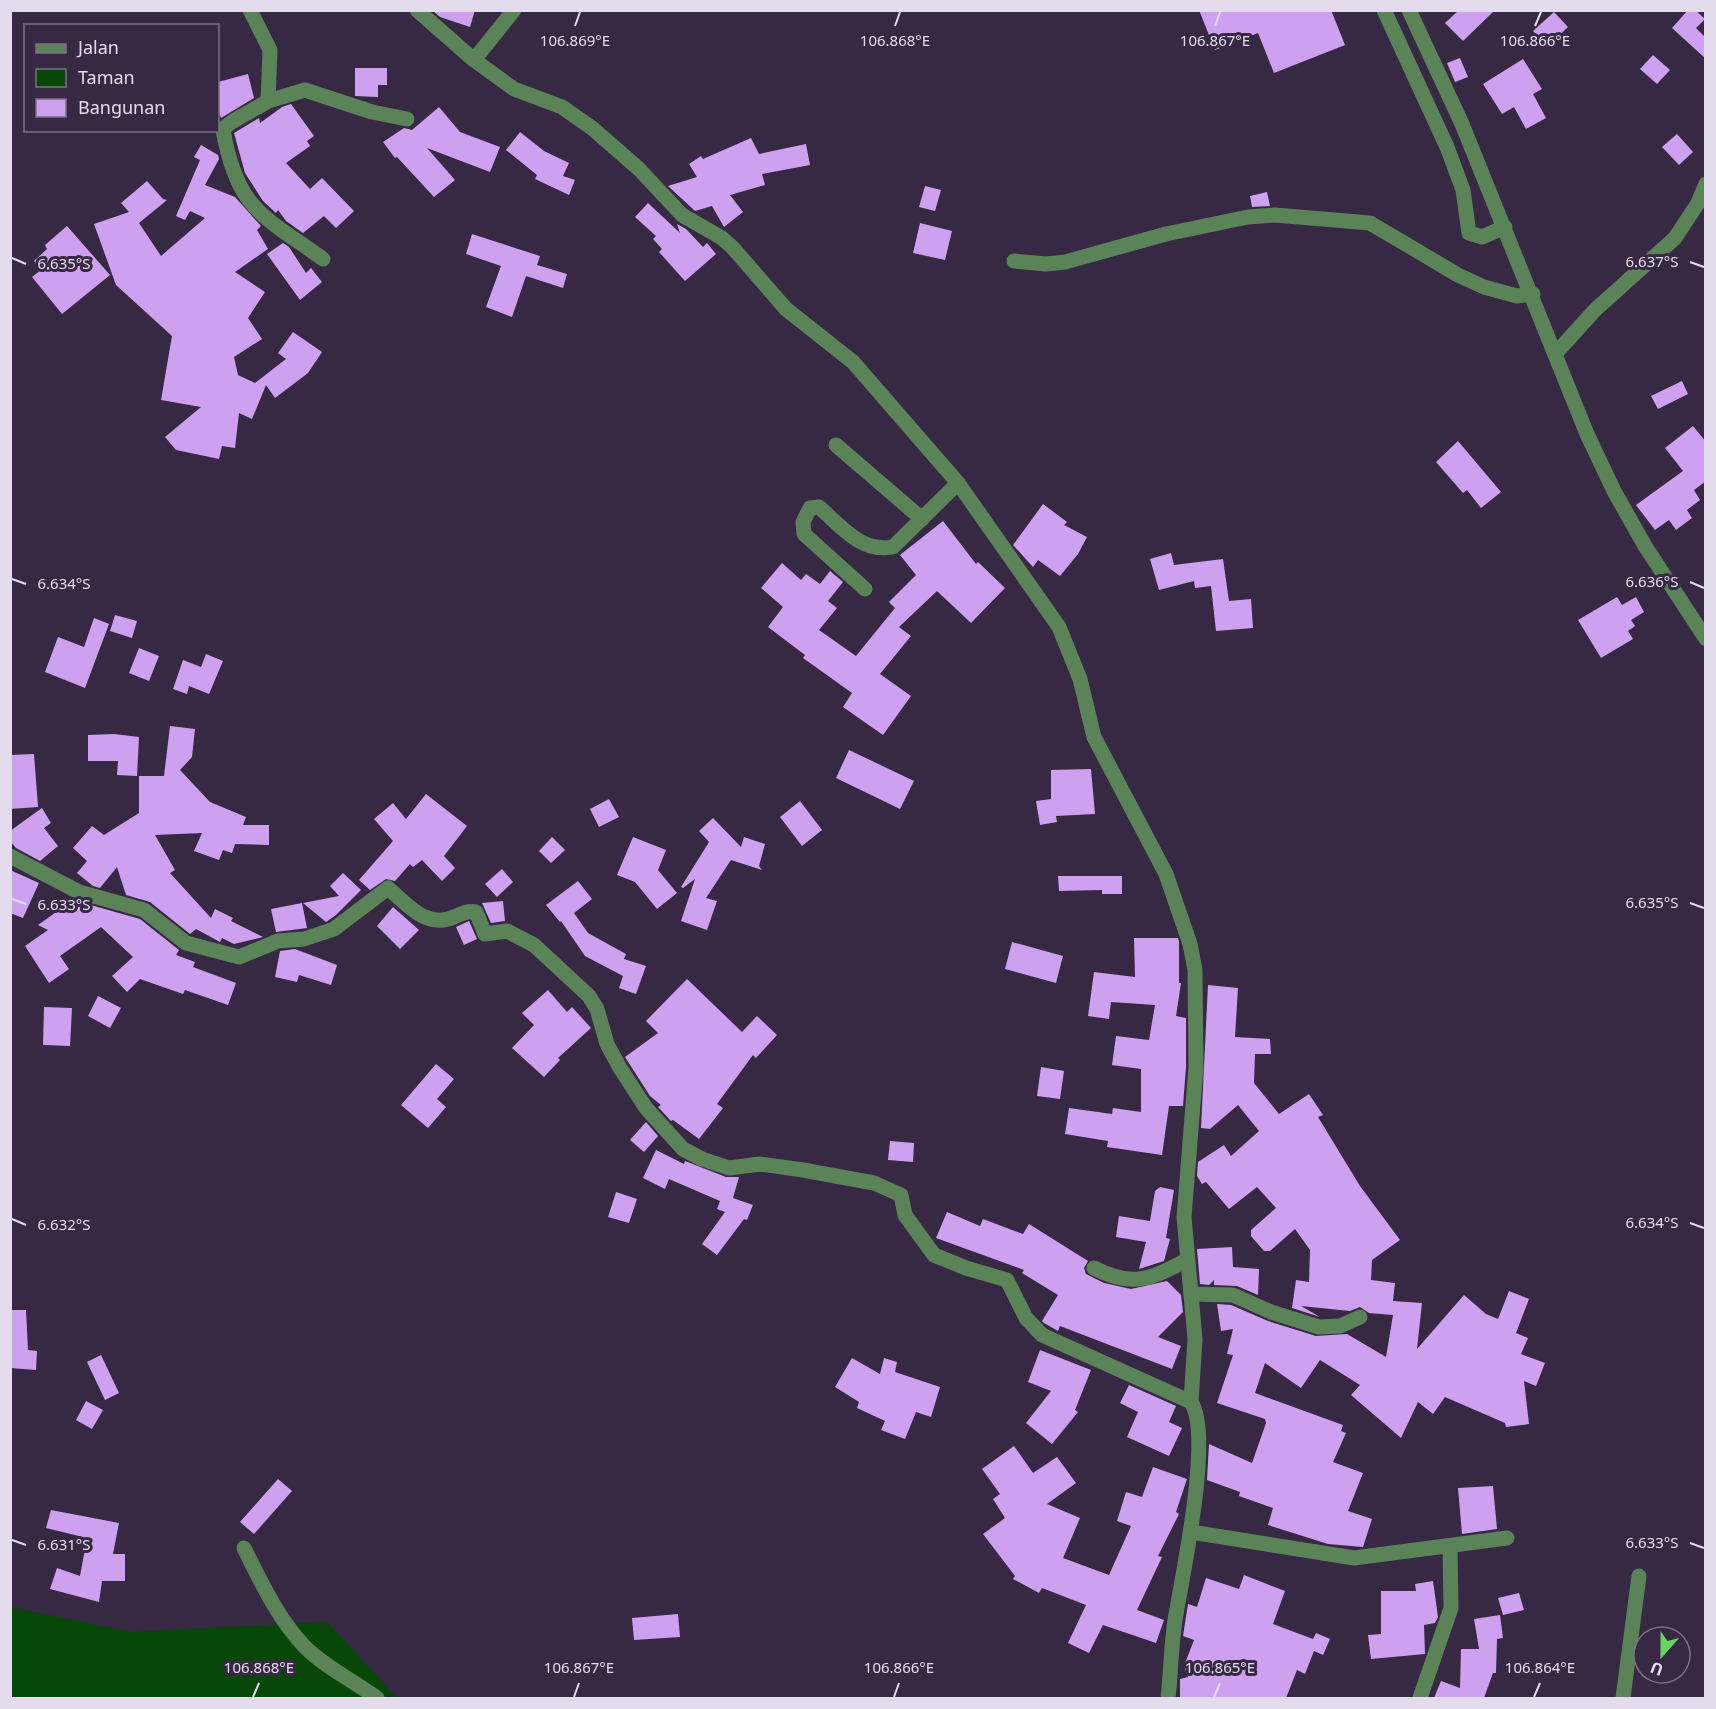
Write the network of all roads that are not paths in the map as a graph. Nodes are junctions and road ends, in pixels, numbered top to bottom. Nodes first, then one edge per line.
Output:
1 (250, 10) edge
2 (417, 10) edge
3 (514, 10) edge
4 (1384, 10) edge
5 (1409, 10) edge
6 (474, 60) junction
7 (268, 101) junction
8 (407, 119) dead end
9 (1706, 184) edge
10 (1505, 227) junction
11 (323, 259) dead end
12 (1014, 261) dead end
13 (1533, 294) junction
14 (1556, 353) junction
15 (836, 444) dead end
16 (958, 483) junction
17 (922, 519) junction
18 (865, 589) dead end
19 (1706, 639) edge
20 (10, 856) edge
21 (1187, 1260) junction
22 (1094, 1268) dead end
23 (1191, 1294) junction
24 (1360, 1317) dead end
25 (1191, 1402) junction
26 (1191, 1532) junction
27 (1507, 1538) dead end
28 (1450, 1547) junction
29 (244, 1548) dead end
30 (1639, 1576) dead end
31 (377, 1698) edge
32 (1168, 1698) edge
33 (1420, 1698) edge
34 (1623, 1698) edge

1 - 7 street
2 - 6 street
3 - 6 street
4 - 10 street
5 - 10 street
6 - 16 street
7 - 8 street
7 - 11 street
9 - 14 street
10 - 13 street
12 - 13 street
13 - 14 street
14 - 19 street
15 - 17 street
16 - 17 street
16 - 21 street
17 - 18 street
20 - 25 street
21 - 22 street
21 - 23 street
23 - 24 street
23 - 25 street
25 - 26 street
26 - 28 street
26 - 32 street
27 - 28 street
28 - 33 street
29 - 31 street
30 - 34 street

